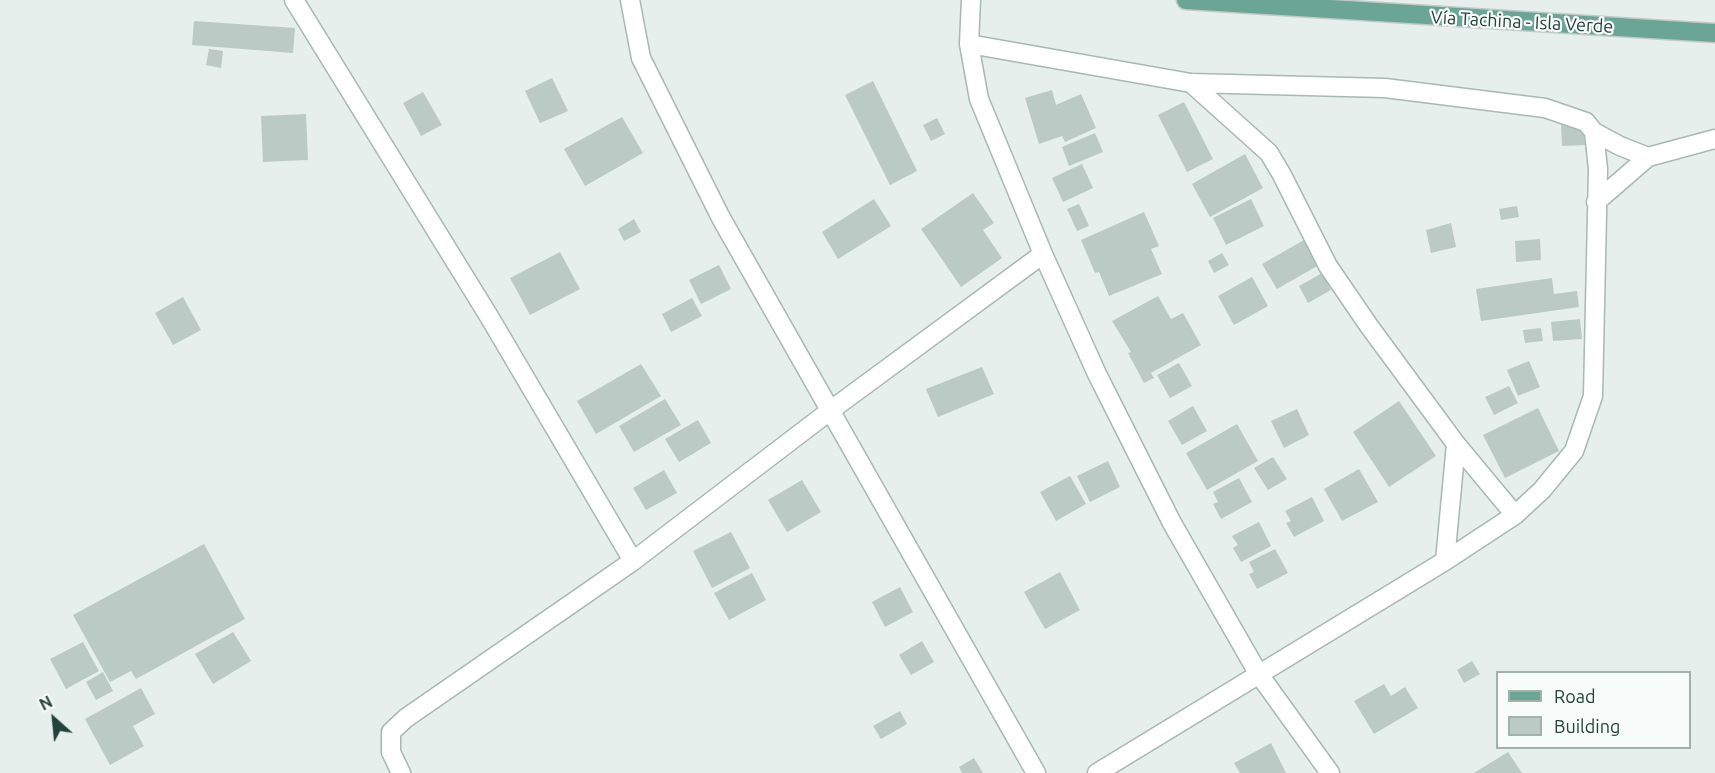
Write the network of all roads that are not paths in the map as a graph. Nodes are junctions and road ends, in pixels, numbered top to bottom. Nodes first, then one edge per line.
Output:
1 (294, 0) edge
2 (630, 0) edge
3 (971, 0) edge
4 (1186, 0) edge
5 (1715, 33) edge
6 (969, 44) junction
7 (1191, 83) junction
8 (1594, 132) junction
9 (1715, 139) edge
10 (1648, 157) junction
11 (1596, 202) junction
12 (1043, 254) junction
13 (831, 410) junction
14 (1456, 444) junction
15 (1515, 515) junction
16 (633, 561) junction
17 (1445, 561) junction
18 (1258, 673) junction
19 (402, 773) edge
20 (1036, 773) edge
21 (1097, 773) edge
22 (1330, 773) edge

1 - 16 street
2 - 13 street
3 - 6 street
4 - 5 main road, Vía Tachina - Isla Verde
6 - 7 street
6 - 12 street
7 - 8 street
7 - 14 street
8 - 10 street
8 - 11 street
9 - 10 street
10 - 11 street
11 - 15 street
12 - 13 street
12 - 18 street
13 - 16 street
13 - 20 street
14 - 15 street
14 - 17 street
15 - 17 street
16 - 19 street
17 - 18 street
18 - 21 street
18 - 22 street

